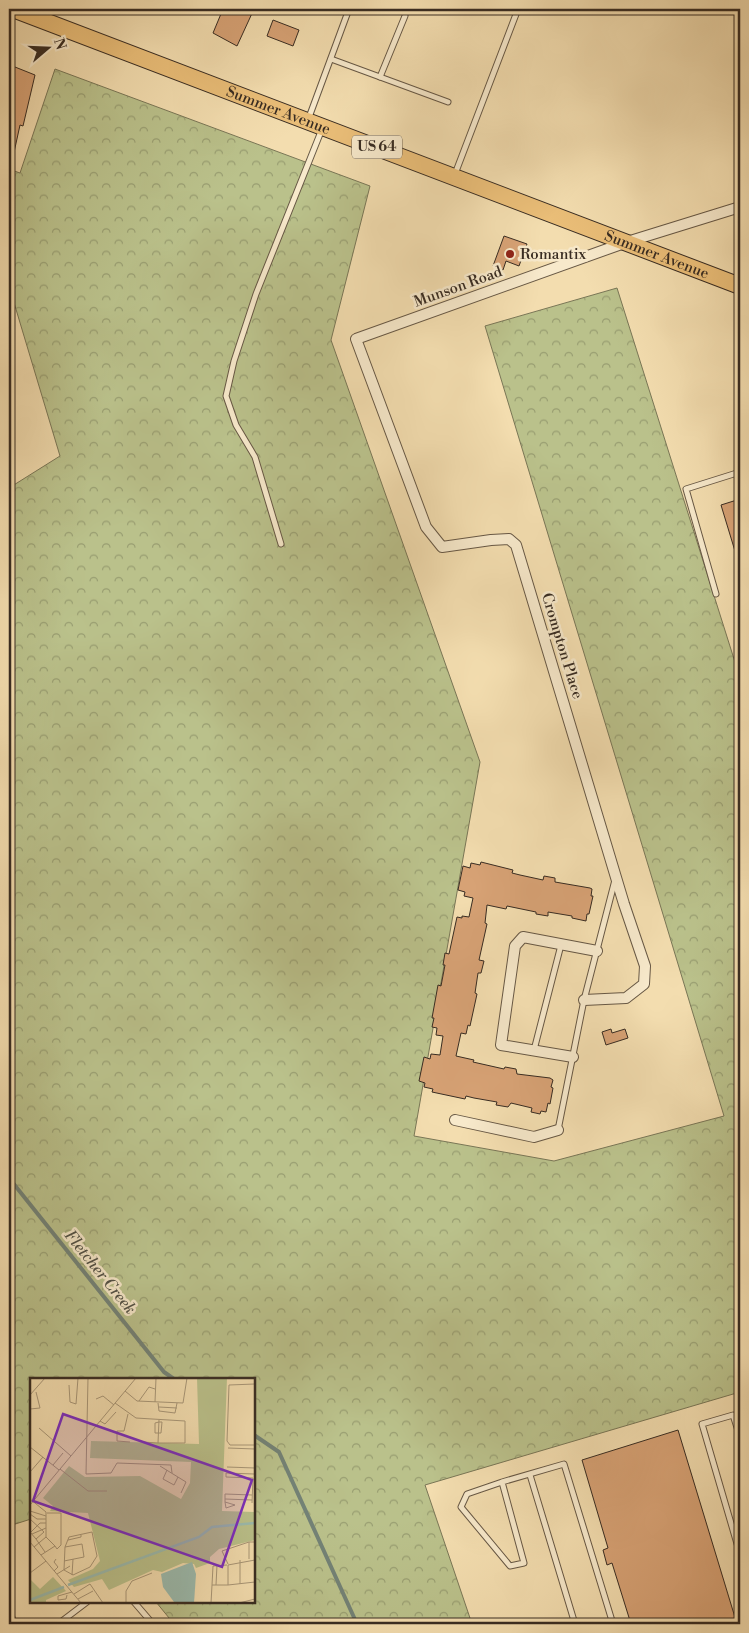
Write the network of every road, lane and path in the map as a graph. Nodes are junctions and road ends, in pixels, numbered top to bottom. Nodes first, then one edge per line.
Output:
1 (13, 9) edge
2 (349, 9) edge
3 (518, 9) edge
4 (405, 16) dead end
5 (330, 59) junction
6 (380, 77) junction
7 (448, 102) dead end
8 (315, 123) junction
9 (454, 176) junction
10 (740, 207) edge
11 (627, 242) junction
12 (740, 286) edge
13 (356, 339) joint
14 (740, 472) edge
15 (280, 544) dead end
16 (716, 594) dead end
17 (616, 877) junction
18 (561, 944) junction
19 (597, 951) junction
20 (584, 1000) junction
21 (534, 1050) junction
22 (573, 1057) junction
23 (455, 1120) dead end
24 (558, 1130) joint
25 (740, 1438) edge
26 (530, 1475) junction
27 (502, 1482) junction
28 (740, 1554) edge
29 (86, 1603) edge
30 (135, 1603) edge
31 (9, 1608) edge
32 (14, 1624) edge
33 (58, 1624) edge
34 (153, 1624) edge
35 (575, 1624) edge
36 (613, 1624) edge

1 - 8 main road, Summer Avenue / US 64
2 - 5 lane
3 - 9 lane
4 - 6 lane
5 - 6 lane
5 - 8 lane
6 - 7 lane
8 - 9 main road, Summer Avenue / US 64
8 - 15 lane
9 - 11 main road, Summer Avenue / US 64
10 - 11 street, Munson Road
11 - 12 main road, Summer Avenue / US 64
11 - 13 street, Munson Road
13 - 17 street, Crompton Place
14 - 16 lane
17 - 19 lane
17 - 20 street, Crompton Place
18 - 19 street
18 - 21 lane
18 - 21 street
19 - 20 lane
20 - 22 lane
21 - 22 street
22 - 24 lane
23 - 24 street
25 - 28 lane
26 - 27 lane
26 - 35 lane
26 - 36 lane
27 - 27 lane
29 - 33 lane
30 - 34 lane
31 - 32 lane

